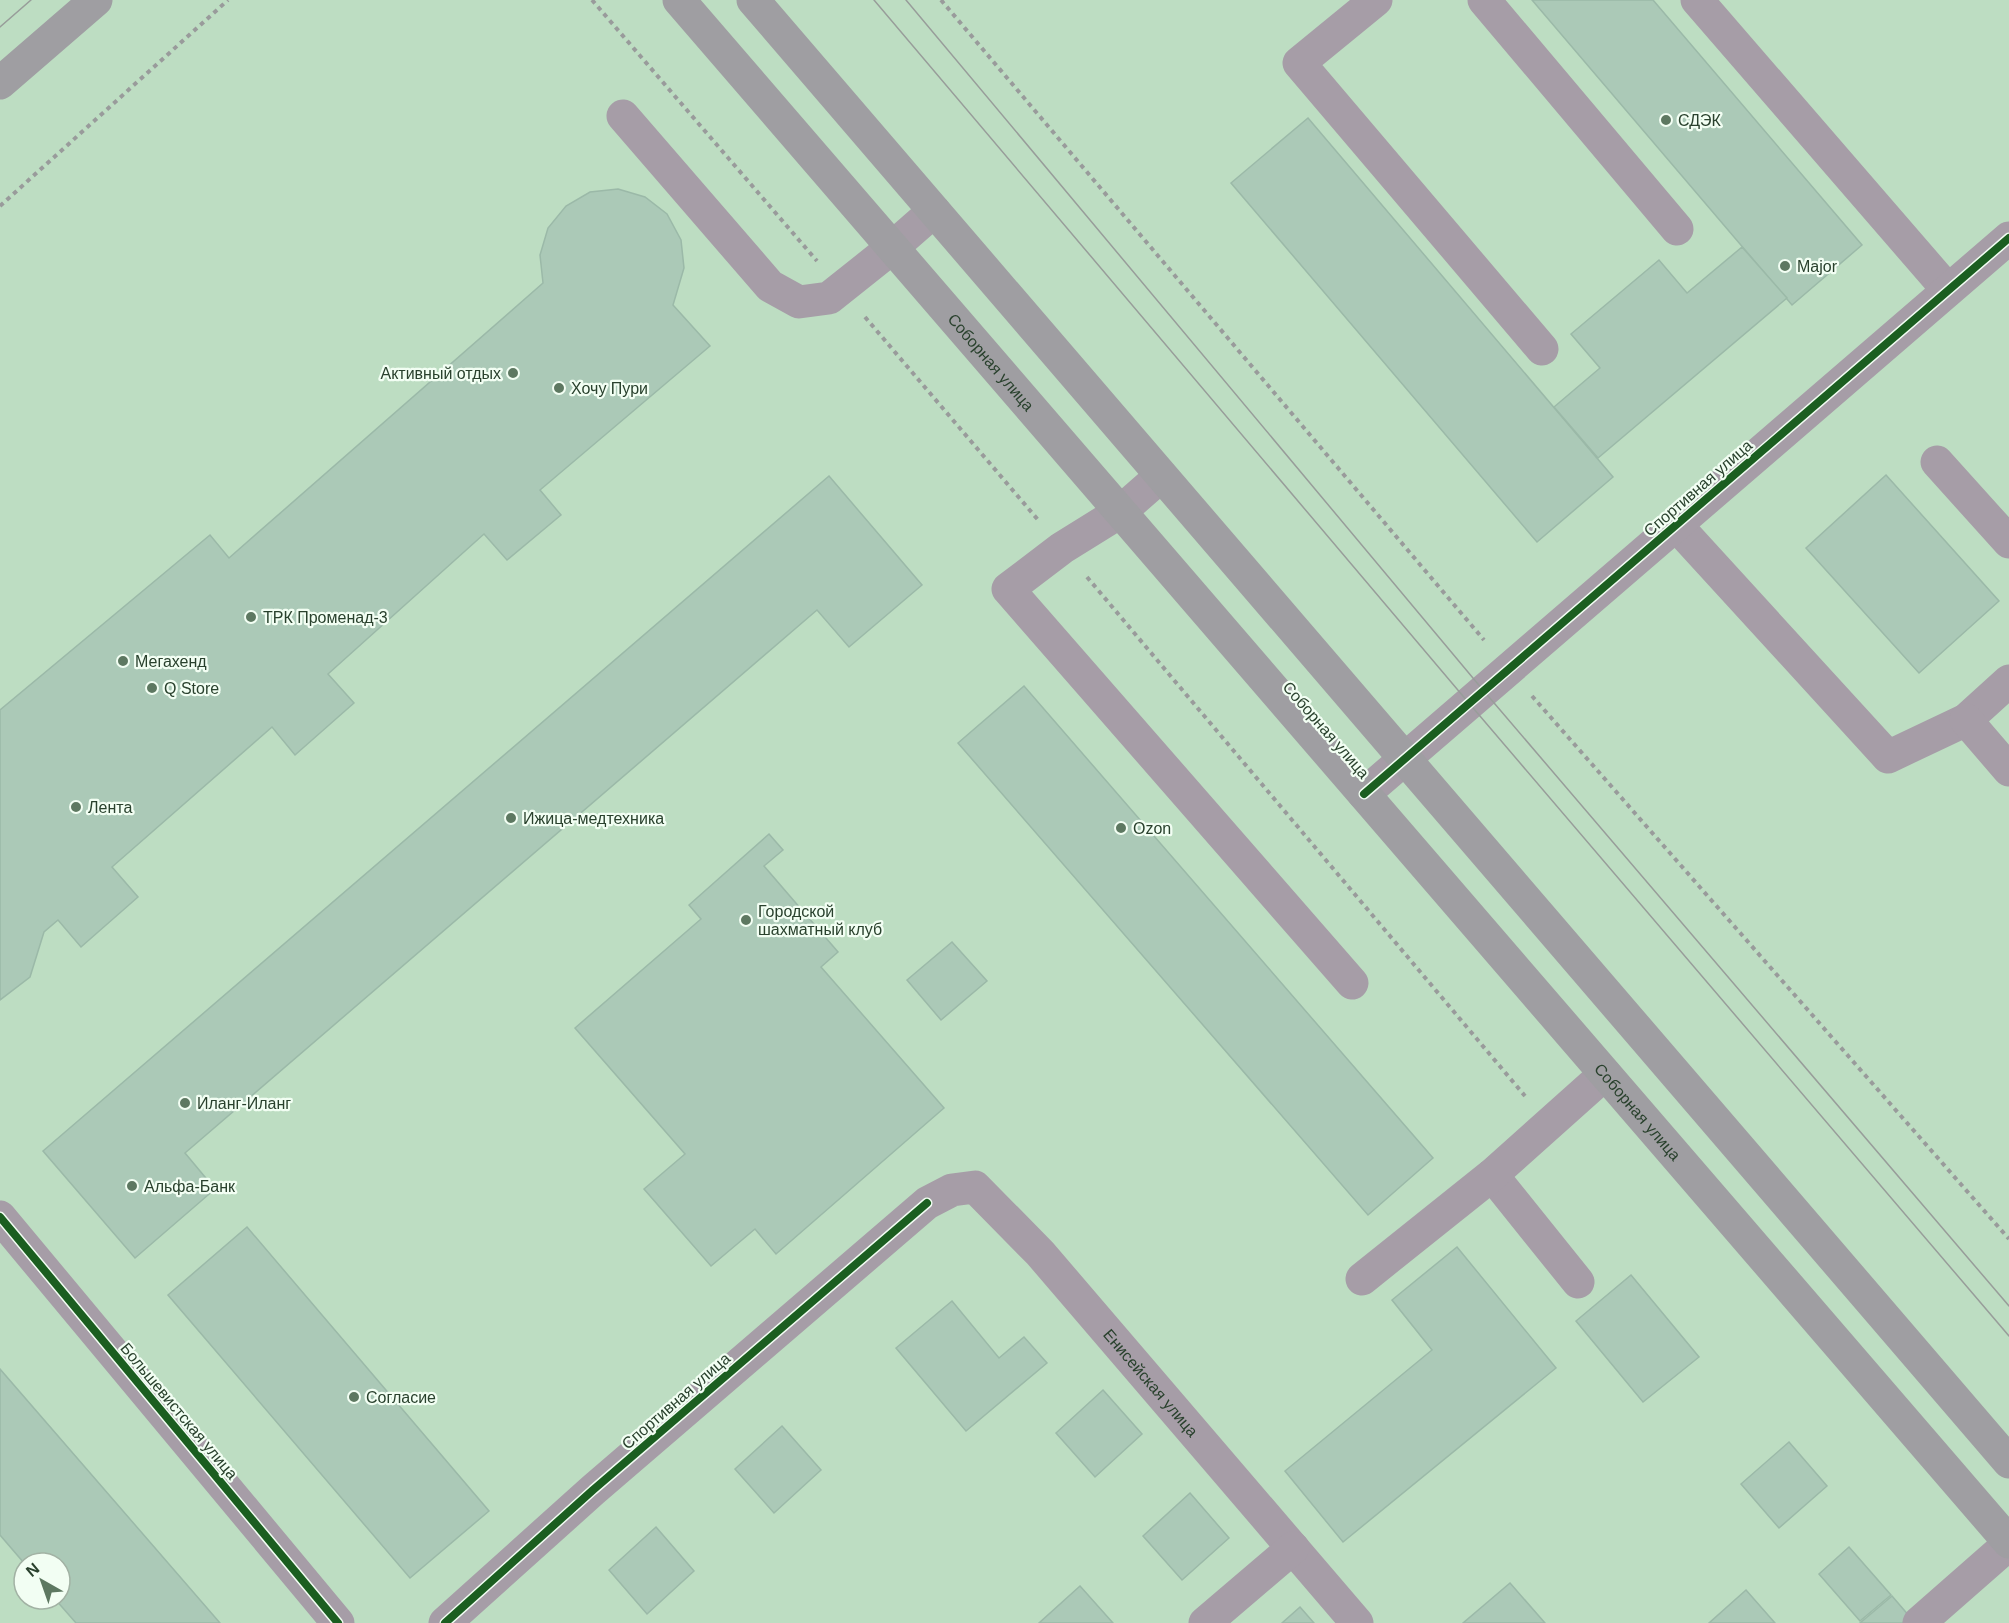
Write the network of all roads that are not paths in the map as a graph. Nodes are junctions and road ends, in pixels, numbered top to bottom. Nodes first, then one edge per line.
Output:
1 (96, 0) edge
2 (679, 0) edge
3 (753, 0) edge
4 (1376, 0) edge
5 (1484, 0) edge
6 (1697, 0) edge
7 (0, 83) edge
8 (622, 116) dead end
9 (934, 211) junction
10 (1677, 229) dead end
11 (2009, 238) edge
12 (893, 247) junction
13 (1948, 290) junction
14 (1542, 349) dead end
15 (1937, 462) dead end
16 (1161, 476) junction
17 (1120, 512) junction
18 (1676, 525) junction
19 (2009, 542) edge
20 (2009, 681) edge
21 (1966, 720) junction
22 (1403, 759) junction
23 (2009, 770) edge
24 (1364, 794) junction
25 (1352, 983) dead end
26 (1605, 1074) junction
27 (1492, 1176) junction
28 (927, 1203) joint
29 (0, 1217) edge
30 (1362, 1279) dead end
31 (1578, 1282) dead end
32 (2009, 1462) edge
33 (2009, 1543) edge
34 (1293, 1548) junction
35 (338, 1623) edge
36 (445, 1623) edge
37 (1205, 1623) edge
38 (1357, 1623) edge
39 (1919, 1623) edge

1 - 7 main road
2 - 12 main road, Соборная улица
3 - 9 main road
4 - 14 street
5 - 10 street
6 - 13 street
8 - 12 street
9 - 12 street
9 - 16 main road
11 - 13 street, Спортивная улица
12 - 17 main road, Соборная улица
13 - 18 street, Спортивная улица
15 - 19 street
16 - 17 street
16 - 22 main road
17 - 24 main road, Соборная улица
17 - 25 street
18 - 21 street
18 - 22 street, Спортивная улица
20 - 21 street
21 - 23 street
22 - 24 street, Спортивная улица
22 - 32 main road
24 - 26 main road, Соборная улица
26 - 27 street
26 - 33 main road, Соборная улица
27 - 30 street
27 - 31 street
28 - 34 street, Енисейская улица
28 - 36 street, Спортивная улица
29 - 35 street, Большевистская улица
33 - 39 street
34 - 37 street
34 - 38 street, Енисейская улица

